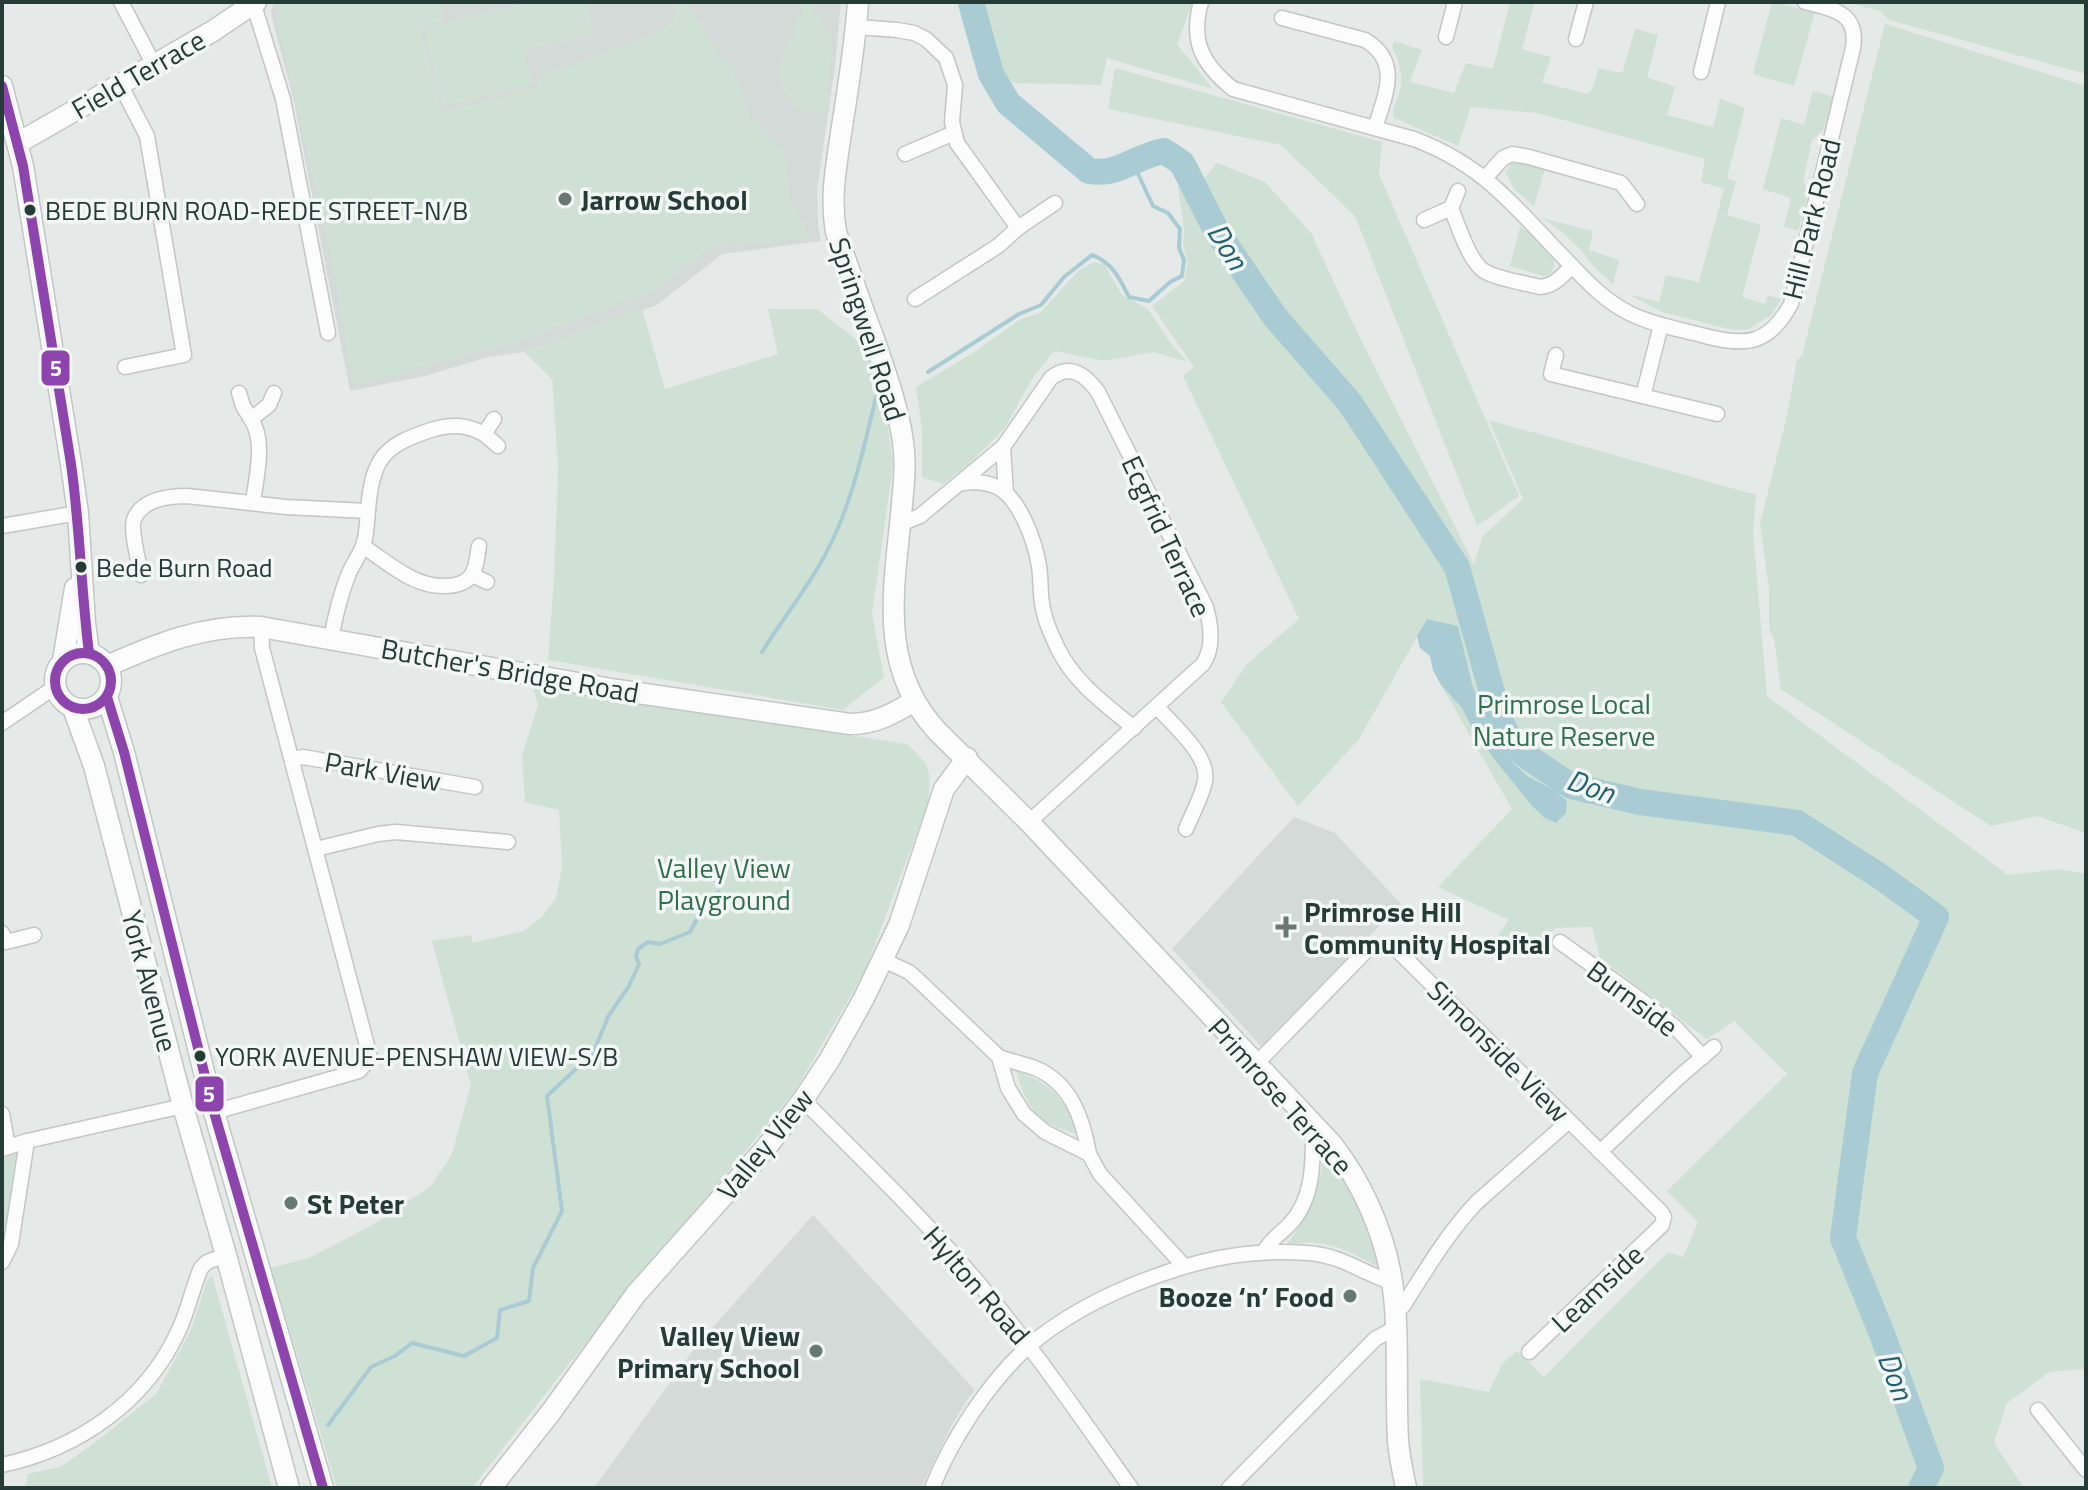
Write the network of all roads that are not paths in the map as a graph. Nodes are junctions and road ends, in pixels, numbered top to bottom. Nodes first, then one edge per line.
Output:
1 (121, 2) edge
2 (858, 2) edge
3 (1201, 2) edge
4 (1455, 2) edge
5 (1586, 2) edge
6 (1718, 2) edge
7 (1805, 2) edge
8 (254, 3) edge
9 (1282, 18) dead end
10 (857, 27) junction
11 (1446, 37) dead end
12 (1576, 39) dead end
13 (154, 65) junction
14 (1701, 72) dead end
15 (120, 84) junction
16 (2, 86) edge
17 (1375, 128) junction
18 (954, 133) junction
19 (10, 145) edge
20 (905, 154) dead end
21 (1485, 178) junction
22 (1458, 191) dead end
23 (1055, 203) dead end
24 (1637, 204) dead end
25 (1451, 208) junction
26 (1424, 220) dead end
27 (1018, 228) junction
28 (1572, 266) junction
29 (915, 299) dead end
30 (1661, 325) junction
31 (328, 333) dead end
32 (1556, 355) dead end
33 (125, 367) dead end
34 (239, 393) dead end
35 (274, 393) dead end
36 (1643, 396) junction
37 (1717, 414) dead end
38 (251, 419) junction
39 (494, 419) dead end
40 (484, 434) junction
41 (498, 446) dead end
42 (1003, 447) junction
43 (961, 483) junction
44 (1006, 493) junction
45 (253, 503) junction
46 (368, 511) junction
47 (78, 513) junction
48 (900, 524) junction
49 (2, 526) edge
50 (363, 546) junction
51 (479, 546) dead end
52 (80, 548) junction
53 (141, 575) dead end
54 (472, 575) junction
55 (487, 582) dead end
56 (261, 627) junction
57 (331, 639) junction
58 (89, 653) junction
59 (63, 661) junction
60 (107, 666) junction
61 (55, 687) junction
62 (107, 697) junction
63 (914, 701) junction
64 (1157, 707) junction
65 (73, 708) junction
66 (2, 723) edge
67 (1134, 728) junction
68 (967, 758) junction
69 (292, 759) junction
70 (475, 787) dead end
71 (1026, 819) junction
72 (1186, 829) dead end
73 (508, 842) dead end
74 (316, 849) junction
75 (2, 933) edge
76 (34, 935) dead end
77 (1560, 942) dead end
78 (883, 960) junction
79 (999, 1057) junction
80 (1256, 1064) junction
81 (803, 1100) junction
82 (183, 1106) junction
83 (214, 1112) junction
84 (2, 1114) edge
85 (1569, 1121) junction
86 (1313, 1124) junction
87 (27, 1141) junction
88 (5, 1148) edge
89 (1600, 1152) junction
90 (1089, 1154) junction
91 (1664, 1223) joint
92 (254, 1248) junction
93 (1264, 1252) junction
94 (226, 1255) junction
95 (2, 1262) edge
96 (1184, 1266) junction
97 (1392, 1282) junction
98 (1395, 1319) junction
99 (1029, 1346) junction
100 (1529, 1352) dead end
101 (2038, 1410) dead end
102 (2, 1465) edge
103 (2086, 1470) edge
104 (289, 1488) edge
105 (323, 1488) edge
106 (491, 1488) edge
107 (932, 1488) edge
108 (1131, 1488) edge
109 (1229, 1488) edge
110 (1406, 1488) edge

1 - 13 street
2 - 10 street, Springwell Road
3 - 17 street, Hill Park Road
4 - 11 street
5 - 12 street
6 - 14 street
7 - 30 street, Hill Park Road
8 - 13 street, Field Terrace
8 - 31 street
9 - 17 street
10 - 18 street
10 - 48 street, Springwell Road
13 - 15 street, Field Terrace
15 - 19 street, Field Terrace
15 - 33 street
16 - 19 street
17 - 21 street, Hill Park Road
18 - 20 street
18 - 27 street
19 - 47 street
21 - 24 street
21 - 28 street, Hill Park Road
22 - 25 street
23 - 27 street
25 - 26 street
25 - 28 street
27 - 29 street
28 - 30 street, Hill Park Road
30 - 36 street
32 - 36 street
34 - 38 street
35 - 38 street
36 - 37 street
38 - 45 street
39 - 40 street
40 - 41 street
40 - 46 street
42 - 43 street
42 - 44 street
42 - 64 street, Ecgfrid Terrace
43 - 44 street
43 - 48 street
44 - 67 street
45 - 46 street
45 - 53 street
46 - 50 street
47 - 49 street
47 - 52 street
48 - 63 street, Springwell Road
50 - 54 street
50 - 57 street
51 - 54 street
52 - 58 street
52 - 59 street
54 - 55 street
56 - 57 street, Butcher's Bridge Road
56 - 60 street, Butcher's Bridge Road
56 - 69 street
57 - 63 street, Butcher's Bridge Road
58 - 59 street
58 - 60 street
59 - 61 street
60 - 62 street
61 - 65 street
61 - 66 street
62 - 65 street
62 - 83 street, York Avenue
63 - 68 street, Springwell Road
64 - 67 street, Ecgfrid Terrace
64 - 72 street
65 - 82 street, York Avenue
67 - 71 street, Ecgfrid Terrace
68 - 71 street, Primrose Terrace
68 - 78 street, Valley View
69 - 70 street, Park View
69 - 74 street
71 - 80 street, Primrose Terrace
73 - 74 street
74 - 83 street
75 - 76 street
77 - 89 street, Burnside
78 - 79 street
78 - 81 street, Valley View
79 - 90 street
79 - 90 street
80 - 85 street, Simonside View
80 - 86 street, Primrose Terrace
81 - 99 street, Hylton Road
81 - 106 street, Valley View
82 - 83 street
82 - 87 street
82 - 94 street, York Avenue
83 - 92 street, York Avenue
84 - 88 street
85 - 89 street, Simonside View
85 - 98 street
86 - 93 street
86 - 97 street, Primrose Terrace
87 - 88 street
87 - 95 street
89 - 91 street, Simonside View
90 - 96 street
91 - 100 street, Leamside
92 - 94 street
92 - 105 street, York Avenue
93 - 96 street
93 - 97 street
94 - 102 street
94 - 104 street, York Avenue
96 - 99 street
97 - 98 street, Primrose Terrace
98 - 109 street
98 - 110 street, Primrose Terrace
99 - 107 street
99 - 108 street, Hylton Road
101 - 103 street

